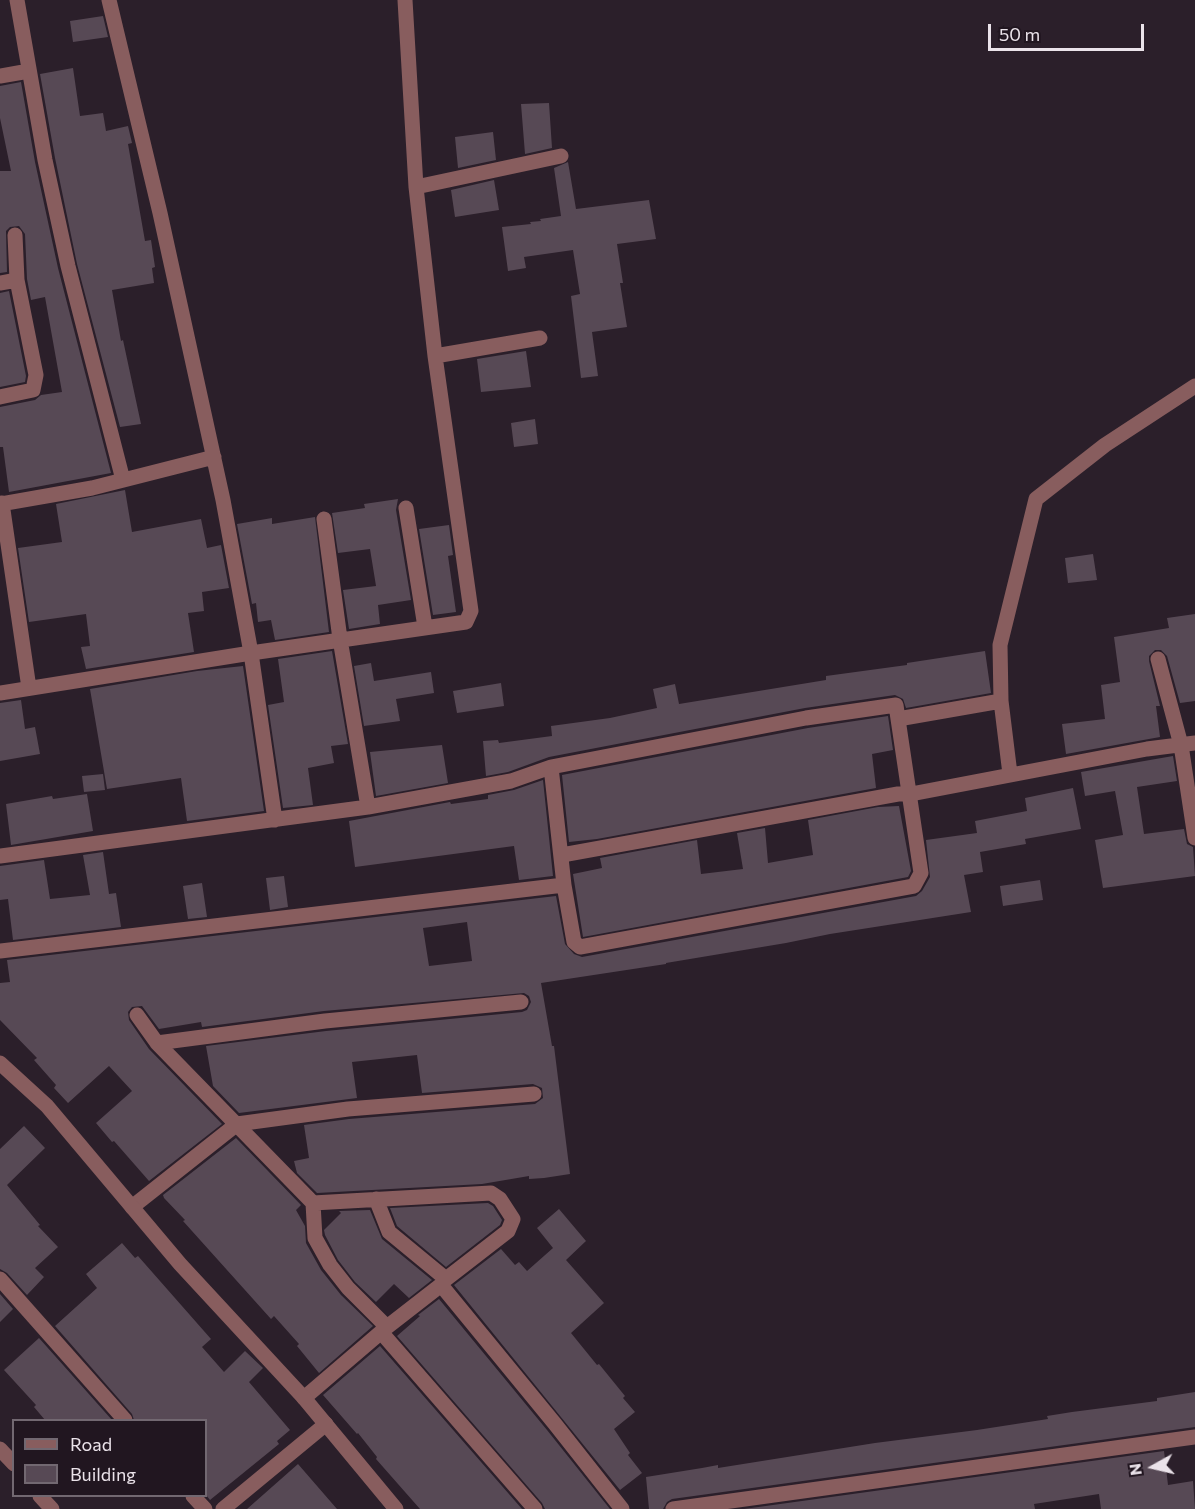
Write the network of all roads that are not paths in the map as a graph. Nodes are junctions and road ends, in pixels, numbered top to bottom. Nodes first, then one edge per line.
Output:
1 (17, 0) edge
2 (109, 0) edge
3 (405, 0) edge
4 (29, 71) junction
5 (0, 75) edge
6 (561, 156) dead end
7 (417, 187) junction
8 (15, 235) dead end
9 (17, 280) junction
10 (0, 283) edge
11 (540, 338) dead end
12 (435, 356) junction
13 (1195, 386) edge
14 (0, 397) edge
15 (214, 457) junction
16 (123, 480) junction
17 (1, 503) edge
18 (406, 508) dead end
19 (324, 519) dead end
20 (425, 627) junction
21 (340, 639) junction
22 (251, 653) junction
23 (1158, 659) dead end
24 (29, 688) junction
25 (0, 693) edge
26 (1000, 700) junction
27 (898, 719) junction
28 (1188, 744) edge
29 (550, 767) junction
30 (1010, 774) junction
31 (911, 794) junction
32 (368, 807) junction
33 (275, 820) junction
34 (1195, 838) edge
35 (562, 855) junction
36 (0, 856) edge
37 (564, 885) junction
38 (0, 951) edge
39 (520, 1002) dead end
40 (137, 1016) dead end
41 (157, 1043) junction
42 (0, 1063) edge
43 (534, 1094) dead end
44 (237, 1124) junction
45 (376, 1199) junction
46 (313, 1203) junction
47 (132, 1207) junction
48 (0, 1279) edge
49 (443, 1282) junction
50 (384, 1330) junction
51 (304, 1398) junction
52 (124, 1419) edge
53 (326, 1424) junction
54 (1195, 1437) edge
55 (0, 1449) edge
56 (12, 1462) edge
57 (41, 1497) edge
58 (194, 1497) edge
59 (52, 1509) edge
60 (205, 1509) edge
61 (223, 1509) edge
62 (396, 1509) edge
63 (535, 1509) edge
64 (622, 1509) edge
65 (673, 1509) edge

1 - 4 street
2 - 15 street
3 - 7 street
4 - 5 street
4 - 16 street
6 - 7 street
7 - 12 street
8 - 9 street
9 - 10 street
9 - 14 street
11 - 12 street
12 - 20 street
13 - 26 street
15 - 16 street
15 - 22 street
16 - 17 street
17 - 24 street
18 - 20 street
19 - 21 street
20 - 21 street
21 - 22 street
21 - 32 street
22 - 24 street
22 - 33 street
23 - 28 street
24 - 25 street
26 - 27 street
26 - 30 street
27 - 29 street
27 - 31 street
28 - 30 street
28 - 34 street
29 - 32 street
29 - 35 street
30 - 31 street
31 - 35 street
31 - 37 street
32 - 33 street
33 - 36 street
35 - 37 street
37 - 38 street
39 - 41 street
40 - 41 street
41 - 44 street
42 - 47 street
43 - 44 street
44 - 46 street
44 - 47 street
45 - 46 street
45 - 49 street
45 - 49 street
46 - 50 street
47 - 51 street
48 - 52 street
49 - 50 street
49 - 64 street
50 - 51 street
50 - 63 street
51 - 53 street
53 - 61 street
53 - 62 street
54 - 65 street
55 - 56 street
57 - 59 street
58 - 60 street

